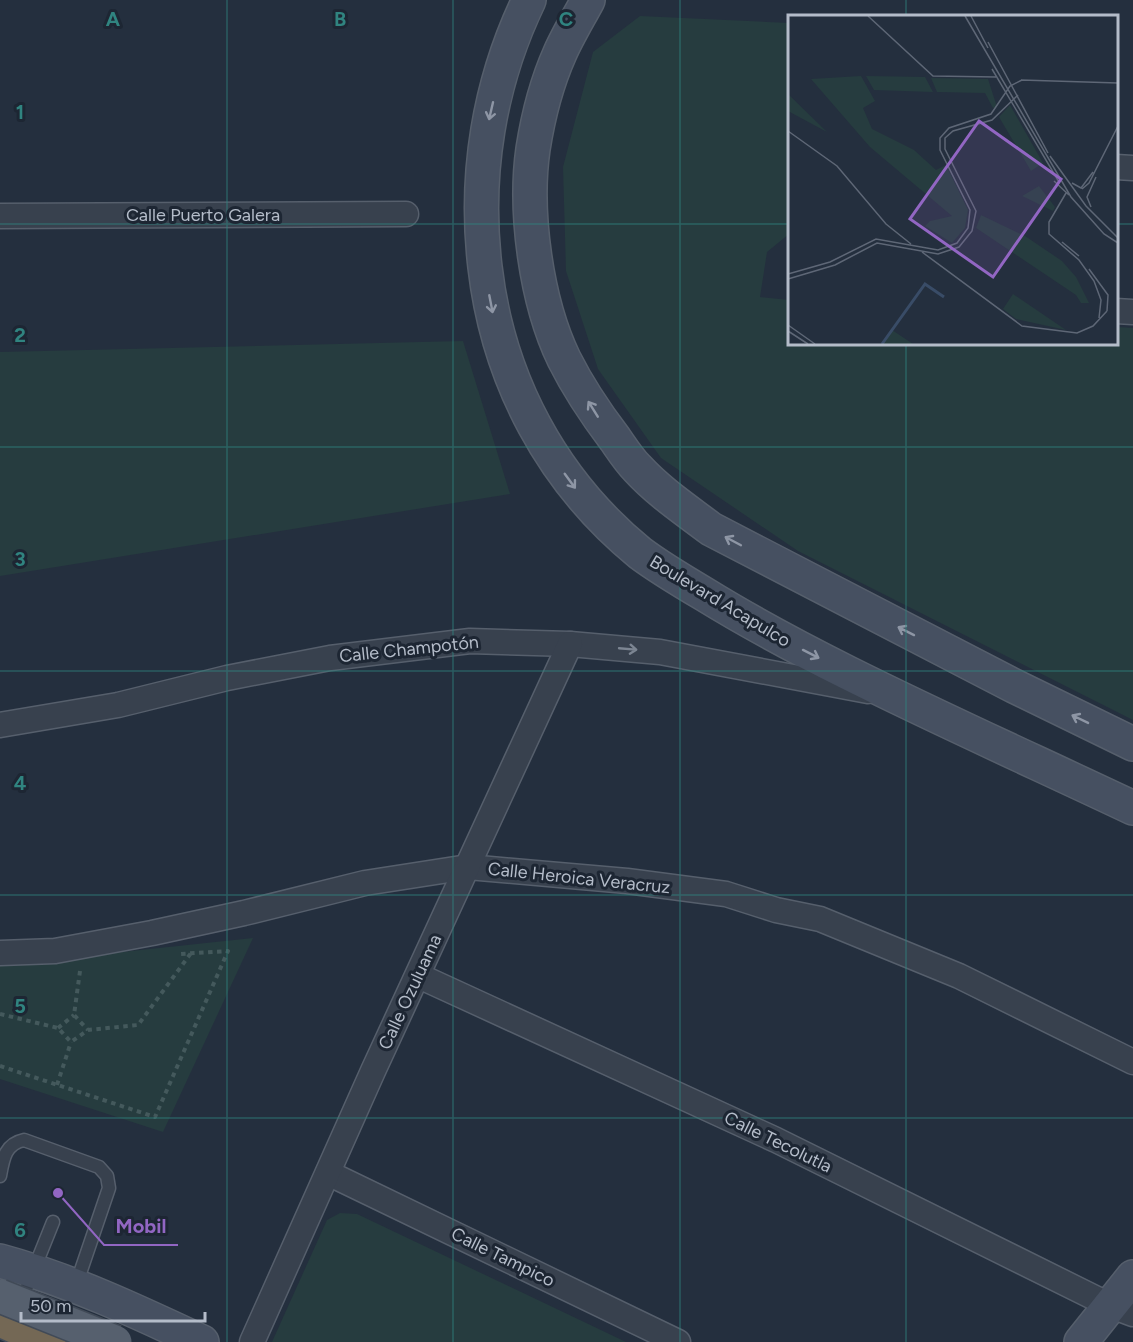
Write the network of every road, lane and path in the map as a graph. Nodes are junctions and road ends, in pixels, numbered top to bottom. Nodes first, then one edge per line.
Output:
1 (529, 0) edge
2 (588, 0) edge
3 (1118, 167) edge
4 (1133, 168) edge
5 (406, 214) dead end
6 (0, 216) edge
7 (1118, 311) edge
8 (1133, 312) edge
9 (570, 644) junction
10 (892, 695) junction
11 (0, 725) edge
12 (1133, 744) edge
13 (1133, 808) edge
14 (468, 867) junction
15 (0, 953) edge
16 (82, 961) dead end
17 (419, 976) junction
18 (0, 1014) edge
19 (74, 1015) junction
20 (58, 1028) junction
21 (88, 1030) junction
22 (71, 1042) junction
23 (1133, 1062) edge
24 (0, 1066) edge
25 (57, 1085) junction
26 (328, 1173) junction
27 (0, 1176) edge
28 (53, 1222) dead end
29 (0, 1261) edge
30 (33, 1270) junction
31 (1133, 1278) edge
32 (76, 1286) junction
33 (1121, 1309) edge
34 (4, 1314) edge
35 (50, 1342) edge
36 (116, 1342) edge
37 (201, 1342) edge
38 (252, 1342) edge
39 (678, 1342) edge
40 (1081, 1342) edge

1 -> 10 main road, Boulevard Acapulco
12 -> 2 main road
3 - 4 street
5 - 6 street, Calle Puerto Galera
7 - 8 street
9 -> 10 street, Calle Champotón
9 - 11 street, Calle Champotón
9 - 14 street, Calle Ozuluama
10 - 13 main road, Boulevard Acapulco
14 - 15 street, Calle Heroica Veracruz
14 - 17 street, Calle Ozuluama
14 - 23 street, Calle Heroica Veracruz
16 - 19 path
17 - 26 street, Calle Ozuluama
17 - 33 street, Calle Tecolutla
18 - 20 path
19 - 20 path
19 - 21 path
20 - 22 path
21 - 22 path
21 - 25 path
22 - 25 path
24 - 25 path
26 - 38 street, Calle Ozuluama
26 - 39 street, Calle Tampico
27 - 32 lane
28 - 30 lane
29 - 30 main road
30 - 32 main road
30 - 34 lane
31 - 33 main road
32 - 37 main road
33 - 40 main road
34 - 35 highway
34 - 36 main road, bridge

